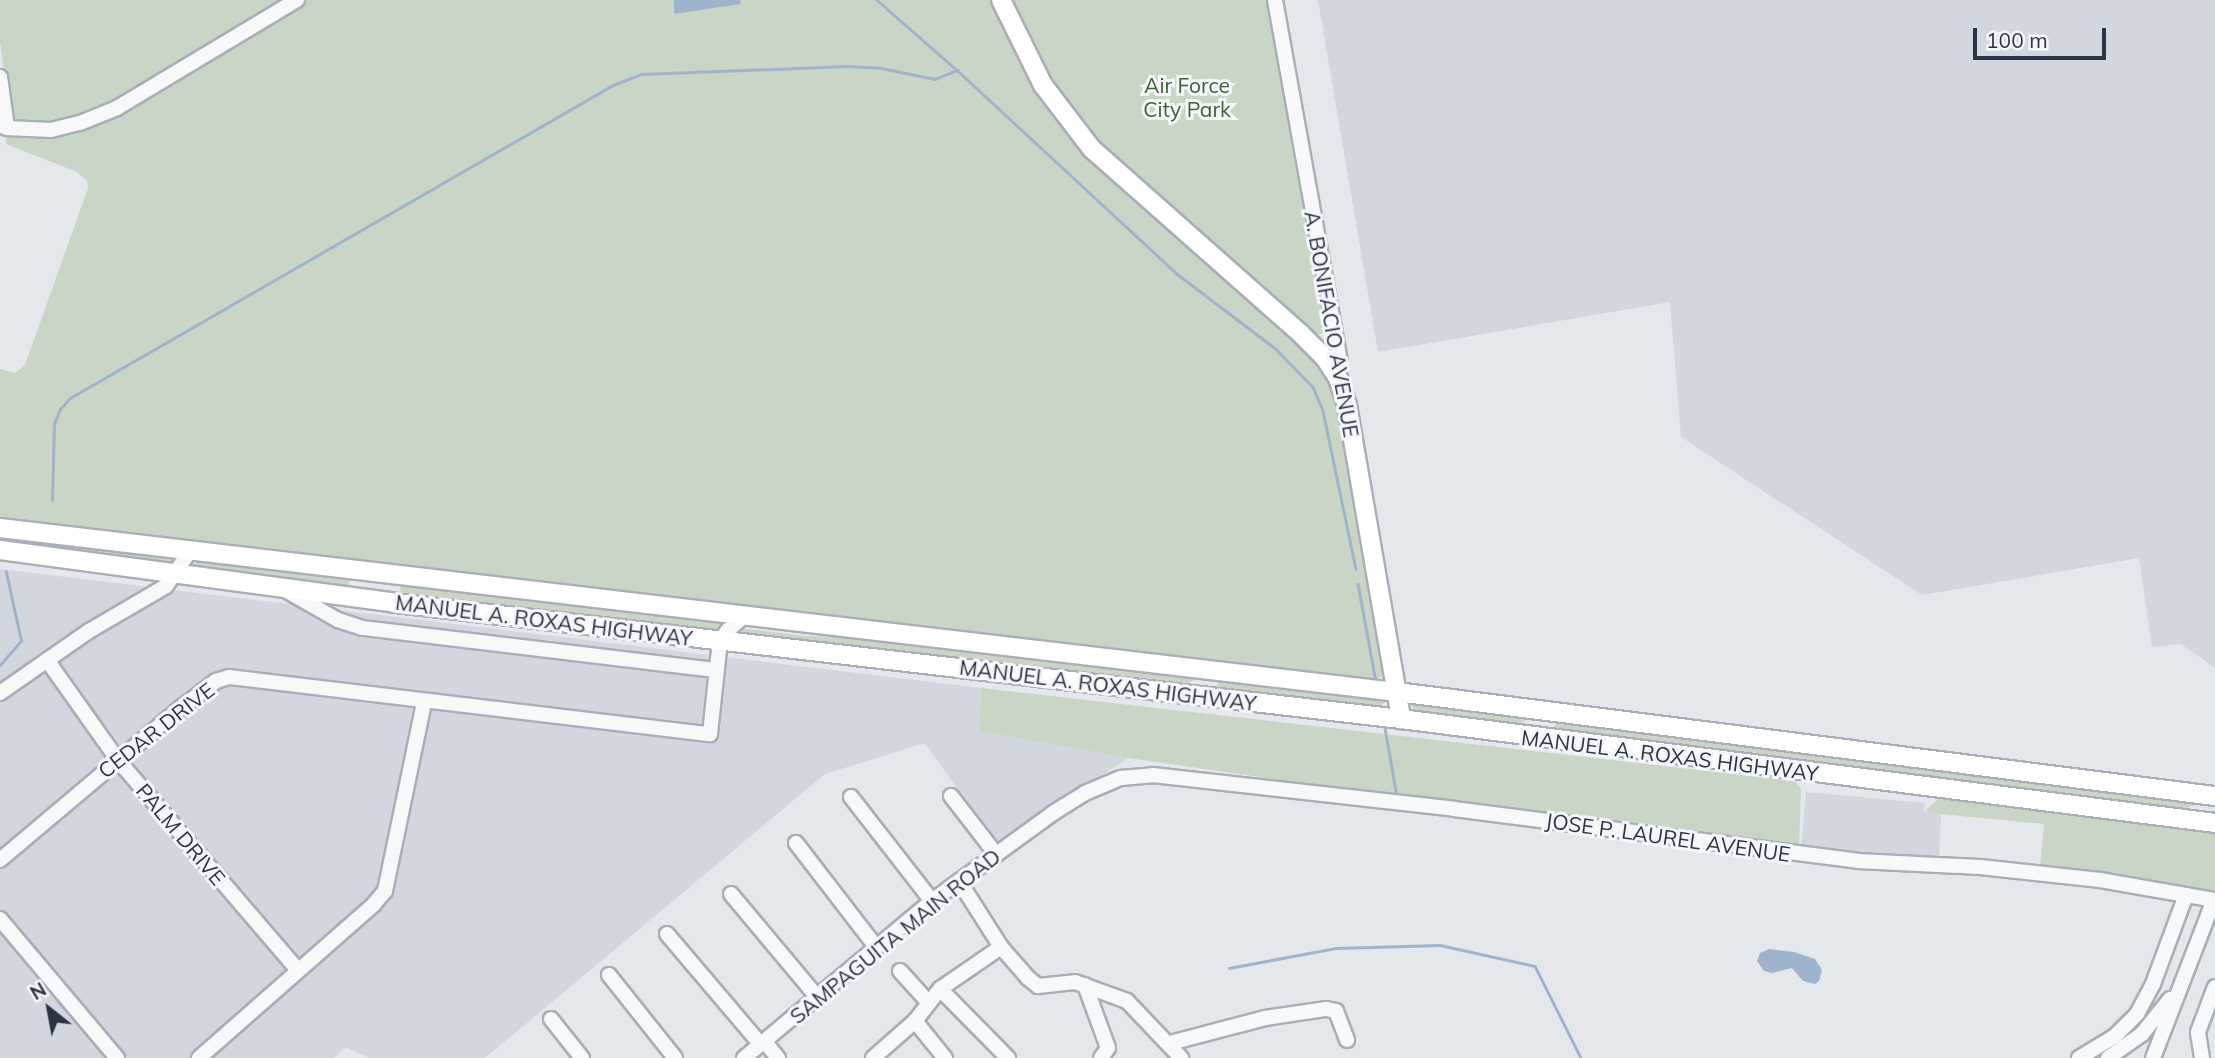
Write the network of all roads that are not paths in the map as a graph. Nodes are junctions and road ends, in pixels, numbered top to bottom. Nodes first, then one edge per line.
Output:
1 (297, 0) edge
2 (1001, 0) edge
3 (1275, 0) edge
4 (0, 77) edge
5 (4, 127) edge
6 (1338, 378) junction
7 (0, 528) edge
8 (0, 550) edge
9 (190, 551) junction
10 (171, 580) junction
11 (281, 588) junction
12 (744, 617) junction
13 (720, 641) junction
14 (1391, 647) junction
15 (47, 660) junction
16 (716, 670) junction
17 (1204, 670) junction
18 (1397, 692) junction
19 (0, 694) edge
20 (1202, 696) junction
21 (1432, 697) junction
22 (424, 702) junction
23 (1537, 710) junction
24 (1401, 719) junction
25 (1535, 739) junction
26 (117, 759) junction
27 (1121, 778) joint
28 (951, 796) dead end
29 (2210, 796) edge
30 (850, 797) dead end
31 (2208, 822) edge
32 (796, 843) dead end
33 (996, 854) junction
34 (0, 860) edge
35 (959, 881) junction
36 (731, 894) dead end
37 (2186, 895) junction
38 (932, 901) junction
39 (2212, 912) edge
40 (0, 919) edge
41 (667, 934) dead end
42 (876, 947) junction
43 (1001, 947) junction
44 (298, 970) junction
45 (900, 971) dead end
46 (609, 975) dead end
47 (1085, 985) junction
48 (2215, 987) edge
49 (940, 989) junction
50 (818, 998) junction
51 (2178, 1000) junction
52 (929, 1003) junction
53 (551, 1018) dead end
54 (915, 1021) junction
55 (1347, 1040) dead end
56 (763, 1043) junction
57 (1170, 1044) junction
58 (2084, 1057) edge
59 (117, 1058) edge
60 (200, 1058) edge
61 (582, 1058) edge
62 (675, 1058) edge
63 (744, 1058) edge
64 (778, 1058) edge
65 (874, 1058) edge
66 (945, 1058) edge
67 (1008, 1058) edge
68 (1101, 1058) edge
69 (1181, 1058) edge
70 (2108, 1058) edge
71 (2152, 1058) edge
72 (2202, 1058) edge

1 - 5 street
2 - 6 main road
3 - 6 street, A. BONIFACIO AVENUE
4 - 5 street
6 - 14 main road, A. BONIFACIO AVENUE
7 - 9 main road, MANUEL A. ROXAS HIGHWAY
8 - 10 main road, MANUEL A. ROXAS HIGHWAY
9 - 10 street
9 - 12 main road, MANUEL A. ROXAS HIGHWAY
10 - 11 main road, MANUEL A. ROXAS HIGHWAY
10 - 15 street
11 - 13 main road, MANUEL A. ROXAS HIGHWAY
11 - 16 street
12 - 13 street
12 - 17 main road, MANUEL A. ROXAS HIGHWAY
13 - 16 street
13 - 20 main road, MANUEL A. ROXAS HIGHWAY
14 - 18 main road, A. BONIFACIO AVENUE
14 - 21 main road, A. BONIFACIO AVENUE
15 - 19 street
15 - 26 street, PALM DRIVE
16 - 22 street, CEDAR DRIVE
17 - 18 main road, MANUEL A. ROXAS HIGHWAY
17 - 20 main road
18 - 21 main road, MANUEL A. ROXAS HIGHWAY
18 - 24 main road, A. BONIFACIO AVENUE
20 - 24 main road, MANUEL A. ROXAS HIGHWAY
21 - 23 main road, MANUEL A. ROXAS HIGHWAY
22 - 26 street, CEDAR DRIVE
22 - 44 street
23 - 25 main road
23 - 29 main road, MANUEL A. ROXAS HIGHWAY
24 - 25 main road, MANUEL A. ROXAS HIGHWAY
25 - 31 main road, MANUEL A. ROXAS HIGHWAY
26 - 34 street, CEDAR DRIVE
26 - 44 street, PALM DRIVE
27 - 33 street, SAMPAGUITA MAIN ROAD
27 - 37 street, JOSE P. LAUREL AVENUE
28 - 33 street
29 - 31 main road
30 - 38 street
32 - 42 street
33 - 35 street, SAMPAGUITA MAIN ROAD
35 - 38 street, SAMPAGUITA MAIN ROAD
35 - 43 street
36 - 50 street
37 - 39 street, JOSE P. LAUREL AVENUE
37 - 58 street
38 - 42 street, SAMPAGUITA MAIN ROAD
39 - 51 street
40 - 59 street
41 - 56 street
42 - 50 street, SAMPAGUITA MAIN ROAD
43 - 47 street
43 - 49 street
44 - 60 street
45 - 52 street
46 - 62 street
47 - 57 street
47 - 68 street
48 - 72 street
49 - 52 street
49 - 67 street
50 - 56 street, SAMPAGUITA MAIN ROAD
51 - 70 street
51 - 71 street
52 - 54 street
53 - 61 street
54 - 65 street
54 - 66 street
55 - 57 street
56 - 63 street, SAMPAGUITA MAIN ROAD
56 - 64 street
57 - 69 street

